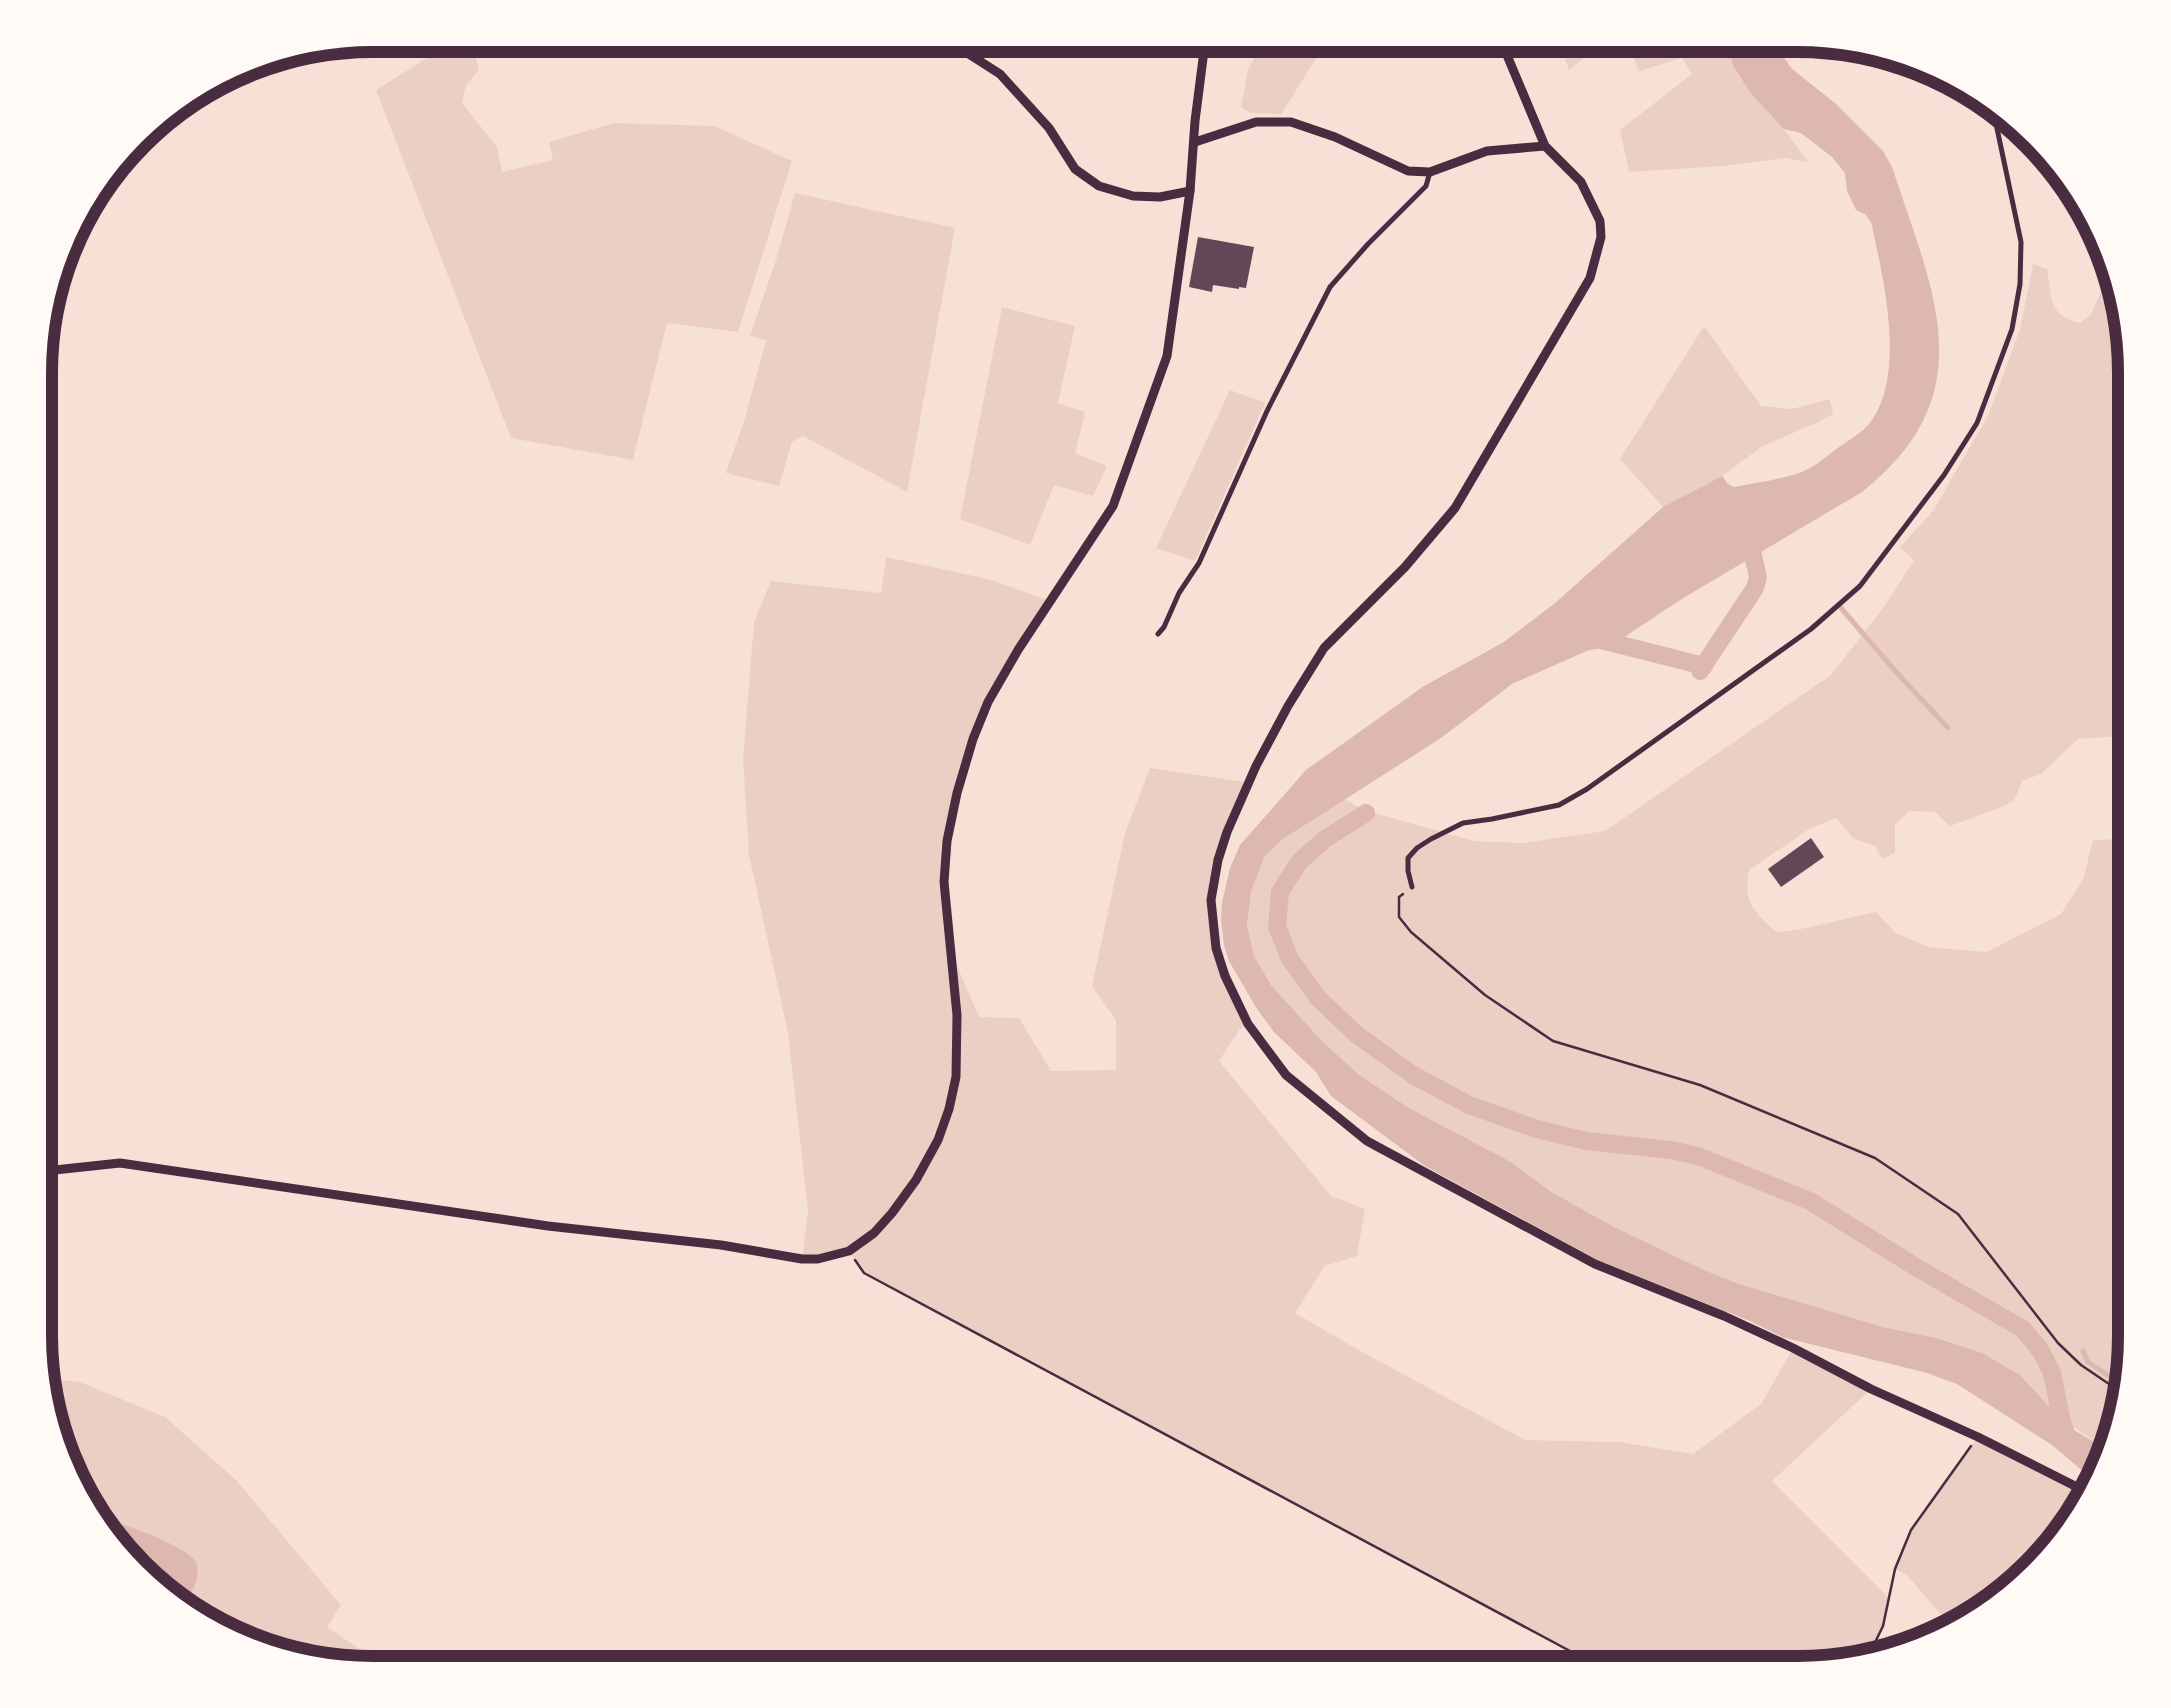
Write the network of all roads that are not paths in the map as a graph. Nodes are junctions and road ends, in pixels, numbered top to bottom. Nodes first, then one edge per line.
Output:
1 (967, 53) edge
2 (1204, 53) edge
3 (1506, 53) edge
4 (1995, 122) edge
5 (1195, 142) junction
6 (1545, 146) junction
7 (1430, 172) junction
8 (1190, 191) junction
9 (1158, 634) dead end
10 (1412, 886) road end
11 (53, 1170) edge
12 (2078, 1489) edge

1 - 8 street
2 - 5 street
3 - 6 street
4 - 10 lane
5 - 7 street
5 - 8 street
6 - 7 street
6 - 12 street
7 - 9 lane
8 - 11 street

